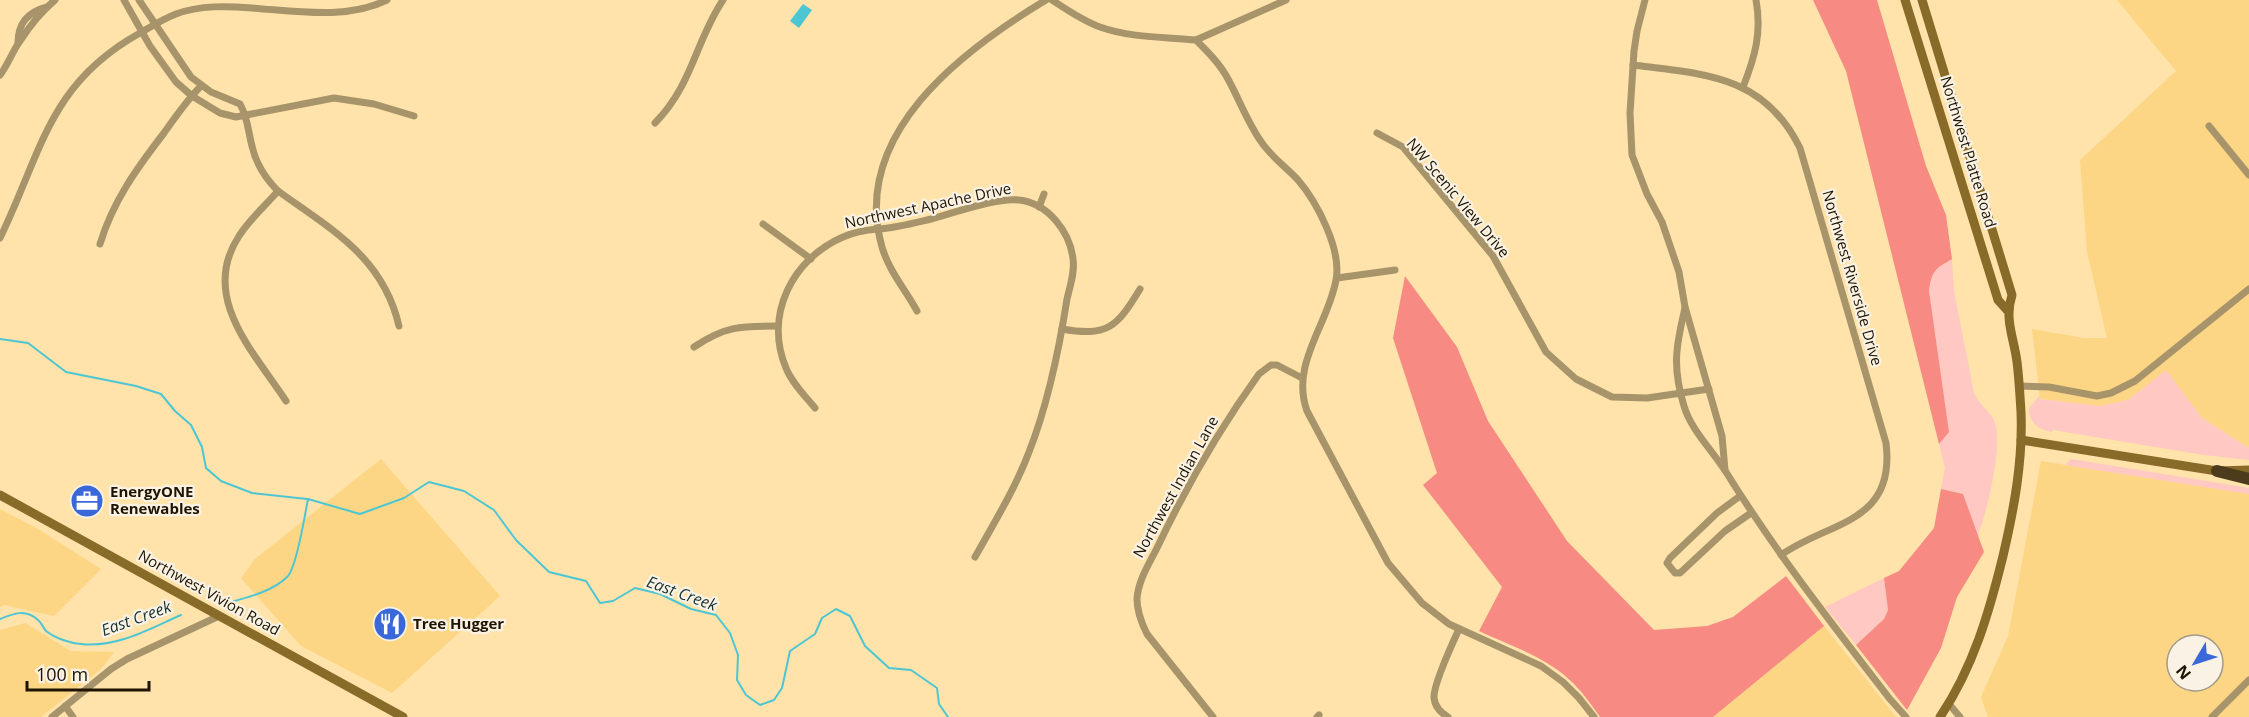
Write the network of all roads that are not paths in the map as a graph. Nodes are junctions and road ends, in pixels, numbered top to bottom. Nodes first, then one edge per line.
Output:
1 (55, 0) edge
2 (124, 0) edge
3 (139, 0) edge
4 (387, 0) edge
5 (723, 0) edge
6 (1046, 0) edge
7 (1052, 0) edge
8 (1286, 0) edge
9 (1646, 0) edge
10 (1756, 0) edge
11 (1905, 0) edge
12 (1922, 0) edge
13 (155, 24) junction
14 (142, 32) junction
15 (1197, 40) junction
16 (1634, 66) junction
17 (0, 75) edge
18 (201, 86) junction
19 (1743, 87) junction
20 (192, 96) junction
21 (246, 115) junction
22 (414, 116) dead end
23 (655, 123) dead end
24 (2209, 126) dead end
25 (1377, 133) dead end
26 (2249, 175) edge
27 (278, 191) junction
28 (1044, 194) dead end
29 (1039, 207) junction
30 (763, 224) dead end
31 (878, 230) junction
32 (0, 238) edge
33 (100, 244) dead end
34 (811, 259) junction
35 (1395, 270) dead end
36 (1337, 278) junction
37 (1140, 289) dead end
38 (2249, 289) edge
39 (1685, 307) junction
40 (2007, 310) junction
41 (917, 311) dead end
42 (399, 326) dead end
43 (777, 326) junction
44 (1062, 329) junction
45 (694, 347) dead end
46 (1302, 378) junction
47 (2019, 386) junction
48 (1709, 389) junction
49 (1681, 393) junction
50 (286, 400) dead end
51 (815, 408) dead end
52 (2021, 440) junction
53 (1725, 470) junction
54 (2249, 470) edge
55 (2217, 471) junction
56 (2249, 479) edge
57 (0, 495) edge
58 (1740, 496) junction
59 (1751, 513) junction
60 (1781, 555) junction
61 (975, 557) dead end
62 (219, 616) junction
63 (1459, 629) junction
64 (2248, 684) edge
65 (1949, 704) junction
66 (65, 706) junction
67 (52, 717) edge
68 (73, 717) edge
69 (403, 717) edge
70 (1213, 717) edge
71 (1448, 717) edge
72 (1593, 717) edge
73 (1906, 717) edge
74 (1940, 717) edge
75 (1960, 717) edge
76 (2212, 717) edge

1 - 17 street
2 - 14 street
3 - 13 street
4 - 13 street
5 - 23 street
6 - 31 street
7 - 15 street
8 - 15 street
9 - 16 street
10 - 19 street
11 - 40 main road, Northwest Platte Road
12 - 40 main road, Northwest Platte Road
13 - 14 street
13 - 18 street
14 - 20 street
14 - 32 street
15 - 36 street
16 - 19 street, Northwest Riverside Drive
16 - 39 street
18 - 20 street
18 - 21 street
19 - 60 street, Northwest Riverside Drive
20 - 21 street
20 - 33 street
21 - 22 street
21 - 27 street
24 - 26 street
25 - 49 street, NW Scenic View Drive
27 - 42 street
27 - 50 street
28 - 29 street
29 - 31 street, Northwest Apache Drive
29 - 44 street, Northwest Apache Drive
30 - 34 street
31 - 34 street, Northwest Apache Drive
31 - 41 street
34 - 43 street, Northwest Apache Drive
35 - 36 street
36 - 46 street
37 - 44 street
38 - 47 street
39 - 48 street
39 - 49 street
40 - 47 main road, Northwest Platte Road
43 - 45 street
43 - 51 street
44 - 61 street, Northwest Apache Drive
46 - 63 street
46 - 70 street, Northwest Indian Lane
47 - 52 main road, Northwest Platte Road
48 - 49 street, NW Scenic View Drive
48 - 53 street
49 - 53 street
52 - 55 main road
52 - 65 main road, Northwest Platte Road
53 - 58 street
54 - 55 main road
55 - 56 highway
57 - 62 main road, Northwest Vivion Road
58 - 59 street
58 - 59 street
59 - 60 street
60 - 73 street
62 - 66 street
62 - 69 main road, Northwest Vivion Road
63 - 71 street
63 - 72 street
64 - 76 street
65 - 74 main road, Northwest Platte Road
65 - 75 street
66 - 67 street
66 - 68 street

